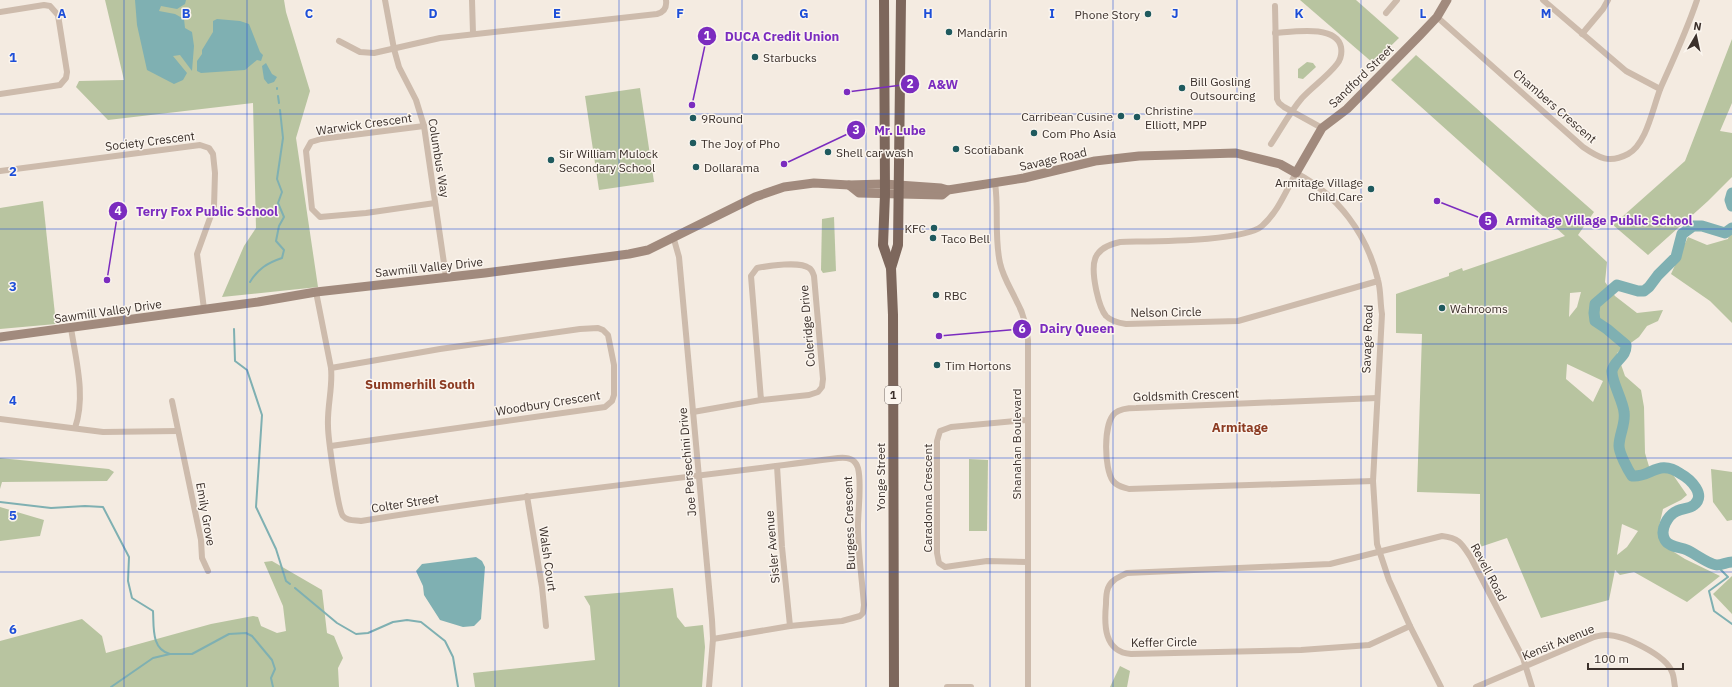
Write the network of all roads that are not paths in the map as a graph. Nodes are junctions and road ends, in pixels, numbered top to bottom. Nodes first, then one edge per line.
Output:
1 (385, 0) edge
2 (472, 0) edge
3 (666, 0) edge
4 (884, 0) edge
5 (902, 0) edge
6 (1397, 0) edge
7 (1446, 0) edge
8 (1543, 0) edge
9 (1608, 0) edge
10 (1697, 0) edge
11 (1275, 6) dead end
12 (0, 12) edge
13 (1386, 13) dead end
14 (1437, 17) junction
15 (1275, 33) junction
16 (474, 34) junction
17 (1582, 34) junction
18 (339, 41) dead end
19 (394, 49) junction
20 (1660, 89) junction
21 (0, 94) edge
22 (1293, 111) junction
23 (424, 126) junction
24 (1322, 128) junction
25 (1271, 144) dead end
26 (0, 171) edge
27 (1296, 173) junction
28 (995, 183) junction
29 (885, 189) junction
30 (900, 190) junction
31 (435, 203) junction
32 (673, 236) junction
33 (891, 268) junction
34 (446, 277) junction
35 (1378, 281) junction
36 (316, 292) junction
37 (204, 309) junction
38 (71, 328) junction
39 (0, 338) edge
40 (331, 368) junction
41 (1377, 398) junction
42 (761, 400) junction
43 (172, 401) dead end
44 (693, 412) junction
45 (0, 419) edge
46 (1027, 420) junction
47 (75, 428) junction
48 (178, 431) junction
49 (331, 446) junction
50 (777, 466) junction
51 (699, 476) junction
52 (1373, 481) junction
53 (527, 496) junction
54 (1379, 552) junction
55 (1027, 562) junction
56 (208, 571) dead end
57 (546, 626) dead end
58 (790, 626) junction
59 (1410, 626) junction
60 (713, 639) junction
61 (1525, 667) junction
62 (709, 687) edge
63 (894, 687) edge
64 (947, 687) edge
65 (971, 687) edge
66 (1028, 687) edge
67 (1442, 687) edge
68 (1476, 687) edge
69 (1532, 687) edge
70 (1675, 687) edge

1 - 19 street, Columbus Way
2 - 16 street
3 - 16 street
4 - 29 main road, Yonge Street / 1
5 - 30 main road, Yonge Street / 1
6 - 13 street
7 - 14 street, Sandford Street
8 - 17 street
9 - 17 street
10 - 20 street, Chambers Crescent
11 - 15 street
12 - 21 street
14 - 20 street, Chambers Crescent
14 - 24 street, Sandford Street
15 - 22 street
15 - 22 street
16 - 19 street
17 - 20 street
18 - 19 street
19 - 23 street, Columbus Way
22 - 24 street
22 - 25 street
23 - 31 street, Columbus Way
23 - 31 street, Warwick Crescent
24 - 27 street, Sandford Street
26 - 37 street, Society Crescent
27 - 28 street, Savage Road
27 - 35 street, Savage Road
27 - 35 street, Nelson Circle
28 - 30 street, Savage Road
28 - 46 street, Shanahan Boulevard
29 - 30 street, Sawmill Valley Drive
29 - 32 street, Sawmill Valley Drive
29 - 33 main road, Yonge Street / 1
30 - 33 main road, Yonge Street / 1
31 - 34 street, Columbus Way
32 - 34 street, Sawmill Valley Drive
32 - 44 street, Joe Persechini Drive
33 - 63 main road, Yonge Street / 1
34 - 36 street, Sawmill Valley Drive
35 - 41 street, Savage Road
36 - 37 street, Sawmill Valley Drive
36 - 40 street, Colter Street
37 - 38 street, Sawmill Valley Drive
38 - 39 street, Sawmill Valley Drive
38 - 47 street
40 - 49 street, Colter Street
40 - 49 street, Woodbury Crescent
41 - 52 street, Savage Road
41 - 52 street, Goldsmith Crescent
42 - 42 street, Coleridge Drive
42 - 44 street, Coleridge Drive
43 - 48 street, Emily Grove
44 - 51 street, Joe Persechini Drive
45 - 47 street
46 - 55 street, Shanahan Boulevard
46 - 55 street, Caradonna Crescent
47 - 48 street
48 - 56 street, Emily Grove
49 - 53 street, Colter Street
50 - 51 street, Burgess Crescent
50 - 58 street, Sisler Avenue
50 - 58 street, Burgess Crescent
51 - 53 street, Colter Street
51 - 60 street, Joe Persechini Drive
52 - 54 street, Savage Road
53 - 57 street, Walsh Court
54 - 59 street, Savage Road
54 - 59 street, Keffer Circle
54 - 61 street, Revell Road
55 - 66 street, Shanahan Boulevard
58 - 60 street, Burgess Crescent
59 - 67 street, Savage Road
60 - 62 street, Joe Persechini Drive
61 - 68 street, Kensit Avenue
61 - 69 street, Revell Road
61 - 70 street, Kensit Avenue
64 - 65 street

